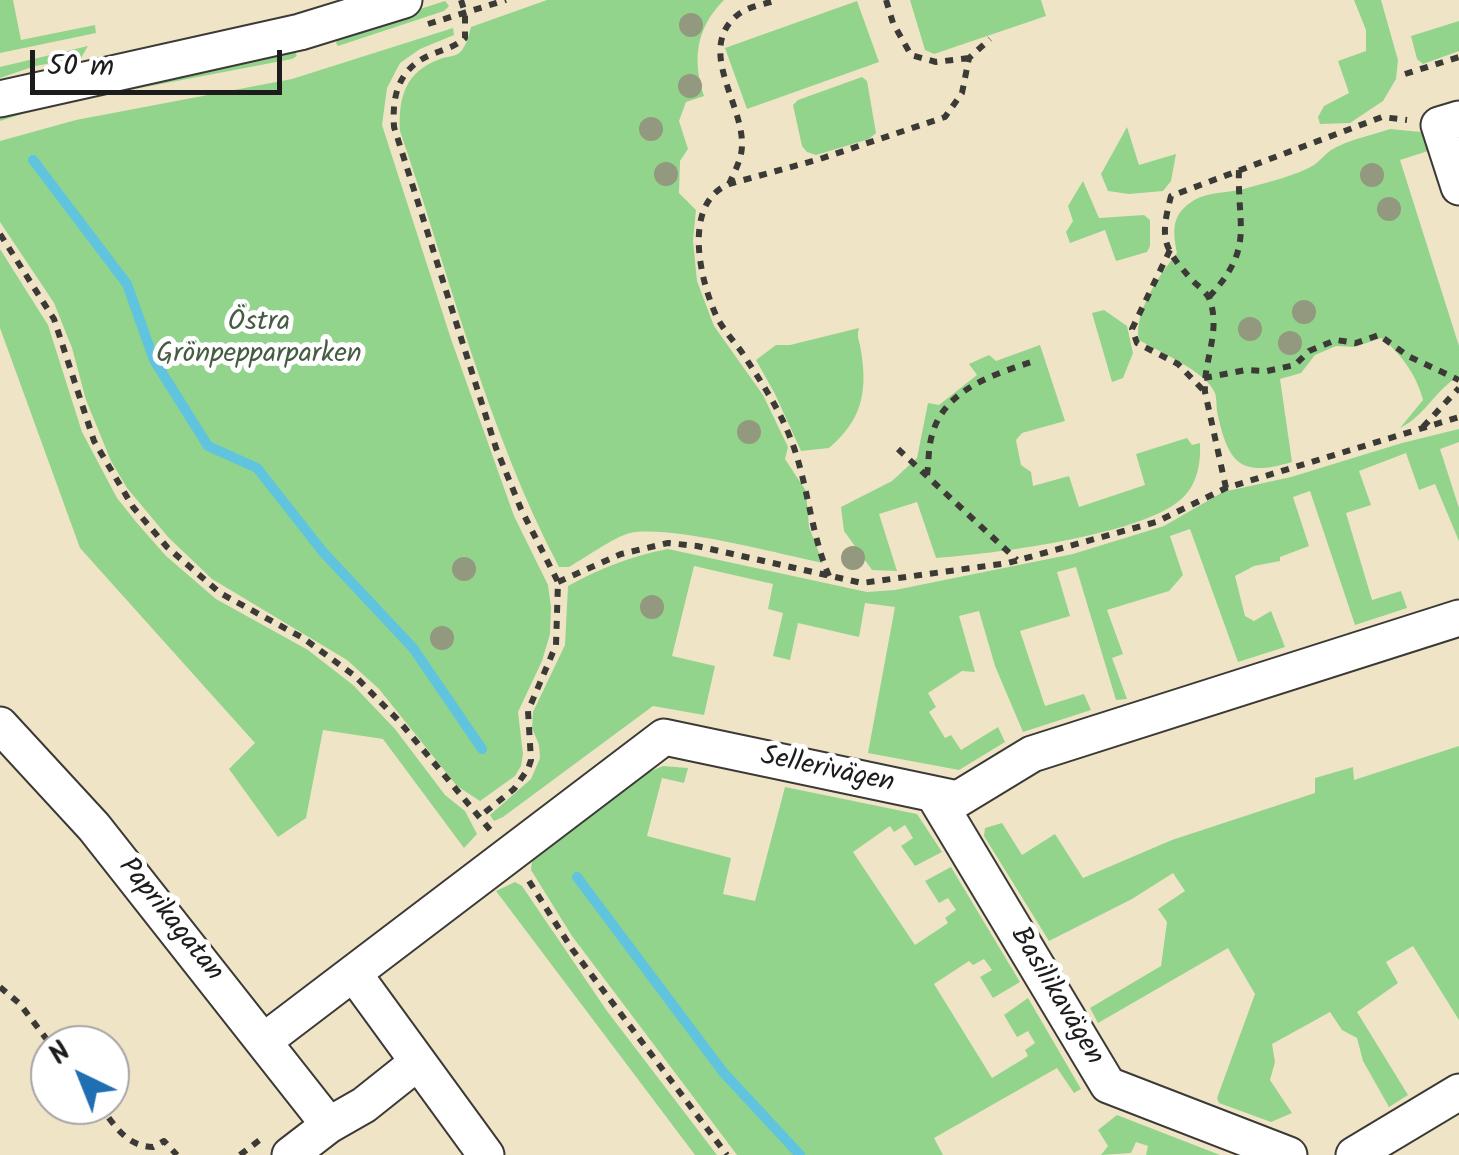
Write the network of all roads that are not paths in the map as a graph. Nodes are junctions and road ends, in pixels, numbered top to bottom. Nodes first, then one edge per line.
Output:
1 (404, 0) edge
2 (0, 99) edge
3 (1449, 122) edge
4 (1459, 187) edge
5 (1459, 618) edge
6 (0, 725) edge
7 (934, 795) junction
8 (354, 974) junction
9 (264, 1041) junction
10 (418, 1062) junction
11 (1459, 1092) edge
12 (328, 1124) junction
13 (280, 1142) edge
14 (486, 1155) edge
15 (1289, 1155) edge
16 (1354, 1155) edge

1 - 2 street
3 - 4 street
5 - 7 street, Sellerivägen
6 - 9 street, Paprikagatan
7 - 8 street, Sellerivägen
7 - 15 street, Basilikavägen
8 - 9 street, Sellerivägen
8 - 10 street
9 - 12 street, Paprikagatan
10 - 12 street
10 - 14 street
11 - 16 street
12 - 13 street

